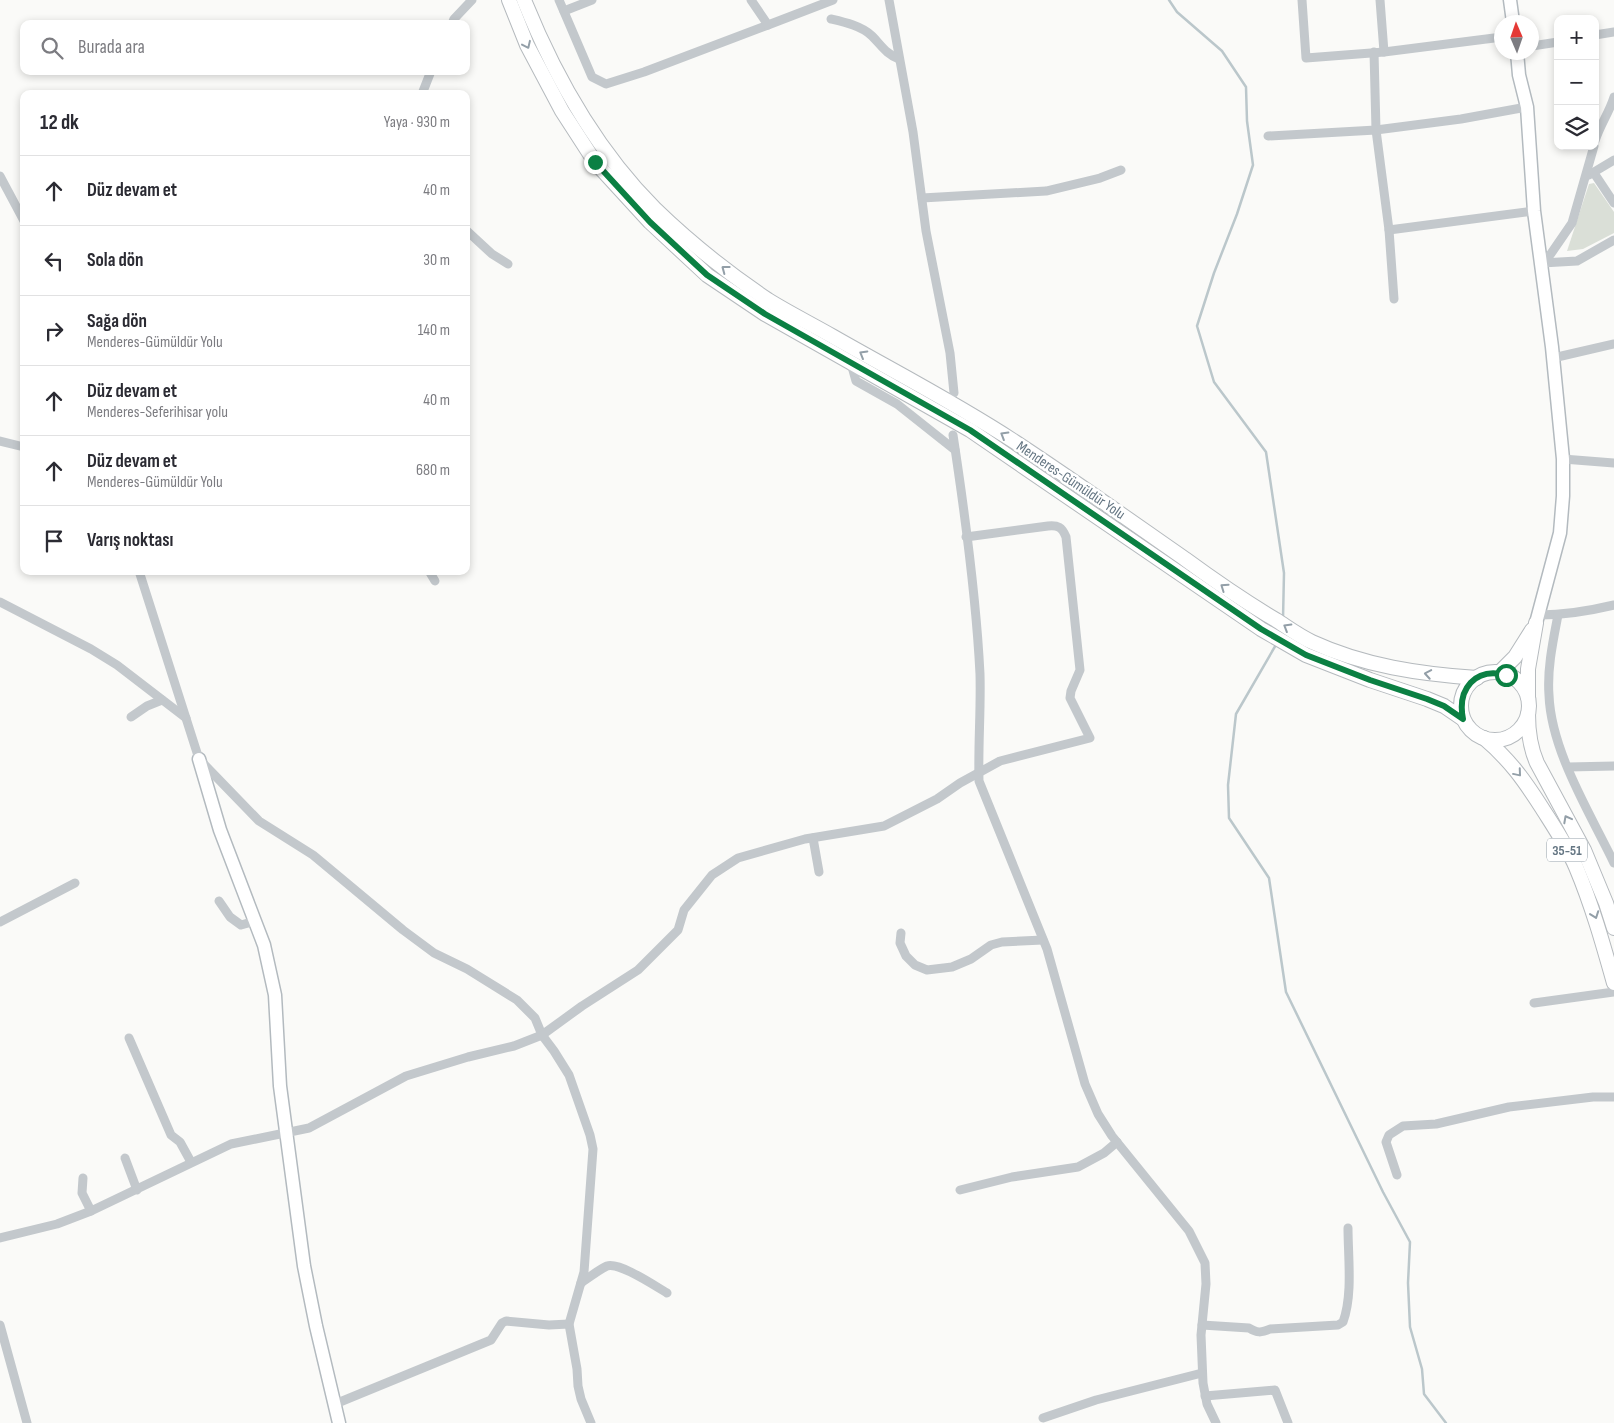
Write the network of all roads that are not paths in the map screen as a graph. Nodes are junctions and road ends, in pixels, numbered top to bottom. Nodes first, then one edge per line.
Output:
1 (472, 0) edge
2 (509, 0) edge
3 (524, 0) edge
4 (559, 0) edge
5 (592, 0) edge
6 (751, 0) edge
7 (833, 0) edge
8 (889, 0) edge
9 (1302, 0) edge
10 (1380, 0) edge
11 (1510, 0) edge
12 (564, 11) junction
13 (1512, 15) edge
14 (831, 19) dead end
15 (454, 20) edge
16 (768, 25) junction
17 (1614, 32) edge
18 (1599, 34) edge
19 (1494, 38) edge
20 (1554, 43) edge
21 (1539, 45) edge
22 (1379, 52) junction
23 (899, 59) junction
24 (1518, 60) edge
25 (429, 75) edge
26 (424, 90) edge
27 (1614, 97) edge
28 (1527, 107) junction
29 (1610, 118) edge
30 (1599, 128) edge
31 (1376, 130) junction
32 (1268, 136) dead end
33 (1593, 150) edge
34 (1614, 160) edge
35 (1121, 170) dead end
36 (1594, 173) junction
37 (0, 176) edge
38 (1585, 178) junction
39 (922, 198) junction
40 (1614, 203) edge
41 (1534, 212) junction
42 (20, 214) edge
43 (1389, 230) junction
44 (470, 234) edge
45 (1614, 240) edge
46 (1542, 263) junction
47 (508, 264) dead end
48 (1394, 299) dead end
49 (1614, 344) edge
50 (1553, 358) junction
51 (850, 363) junction
52 (954, 393) dead end
53 (953, 435) dead end
54 (0, 441) edge
55 (20, 446) edge
56 (955, 450) junction
57 (1563, 459) junction
58 (1614, 464) edge
59 (966, 537) junction
60 (140, 575) edge
61 (431, 575) edge
62 (435, 581) dead end
63 (0, 602) edge
64 (1614, 605) edge
65 (1558, 615) junction
66 (1537, 619) junction
67 (1499, 673) junction
68 (1477, 678) junction
69 (1528, 697) junction
70 (162, 700) junction
71 (1528, 714) junction
72 (131, 717) dead end
73 (186, 718) junction
74 (1463, 719) junction
75 (1484, 738) junction
76 (199, 759) junction
77 (1614, 766) edge
78 (1568, 768) junction
79 (979, 772) junction
80 (812, 838) junction
81 (1614, 863) edge
82 (819, 872) dead end
83 (74, 883) dead end
84 (219, 901) dead end
85 (255, 921) junction
86 (0, 922) edge
87 (1614, 928) edge
88 (902, 933) dead end
89 (1043, 940) junction
90 (1614, 983) edge
91 (1614, 992) edge
92 (1534, 1003) dead end
93 (542, 1035) junction
94 (129, 1038) dead end
95 (1614, 1098) edge
96 (287, 1133) junction
97 (1117, 1142) junction
98 (125, 1158) dead end
99 (191, 1162) junction
100 (1396, 1175) dead end
101 (84, 1178) dead end
102 (137, 1190) junction
103 (960, 1190) dead end
104 (90, 1211) junction
105 (1348, 1228) dead end
106 (0, 1238) edge
107 (581, 1283) junction
108 (667, 1293) dead end
109 (570, 1324) junction
110 (0, 1325) edge
111 (1202, 1325) junction
112 (1202, 1373) junction
113 (1205, 1396) junction
114 (335, 1404) junction
115 (1043, 1418) dead end
116 (27, 1423) edge
117 (339, 1423) edge
118 (591, 1423) edge
119 (1216, 1423) edge
120 (1288, 1423) edge

1 - 15 street
2 -> 51 main road, Menderes-Gümüldür Yolu / 35-51
68 -> 3 main road, Menderes-Gümüldür Yolu
4 - 12 street
5 - 12 street
6 - 16 street
7 - 16 street
8 - 23 street
9 - 22 street
10 - 22 street
11 - 13 street
12 - 16 street
14 - 23 street
17 - 18 street
19 - 22 street
20 - 21 street
22 - 31 street
23 - 39 street
24 - 28 street
25 - 26 street
27 - 29 street
28 - 31 street
28 - 41 street
29 - 30 street
31 - 32 street
31 - 43 street
33 - 38 street
34 - 36 street
35 - 39 street
36 - 38 street
36 - 40 street
37 - 42 street
38 - 46 street
39 - 52 street
41 - 43 street
41 - 46 street
43 - 48 street
44 - 47 street
45 - 46 street
46 - 50 street
49 - 50 street
50 - 57 street
51 - 56 street
51 - 74 main road, Menderes-Gümüldür Yolu / 35-51
53 - 56 street
54 - 55 street
56 - 59 street
57 - 58 street
57 - 66 street
59 - 79 street
59 - 79 street
60 - 73 street
61 - 62 street
63 - 70 street
64 - 65 street
65 - 66 street
65 - 78 street
66 - 67 main road
66 - 69 main road
67 - 68 main road
67 - 69 main road
68 - 74 main road
69 - 71 main road, 35-51
70 - 72 street
70 - 73 street
71 - 75 main road
87 -> 71 main road, 35-51
73 - 76 street
74 - 75 main road, 35-51
75 -> 90 main road, 35-51
76 - 85 street
76 - 93 street
77 - 78 street
78 - 81 street
79 - 80 street
79 - 89 street
80 - 82 street
80 - 93 street
83 - 86 street
84 - 85 street
85 - 96 street
88 - 89 street
89 - 97 street
91 - 92 street
93 - 96 street
93 - 107 street
94 - 99 street
95 - 100 street
96 - 99 street
96 - 114 street
97 - 103 street
97 - 111 street
98 - 102 street
99 - 102 street
101 - 104 street
102 - 104 street
104 - 106 street
105 - 111 street
107 - 108 street
107 - 109 street
109 - 114 street
109 - 118 street
110 - 116 street
111 - 112 street
112 - 113 street
112 - 115 street
113 - 119 street
113 - 120 street
114 - 117 street

